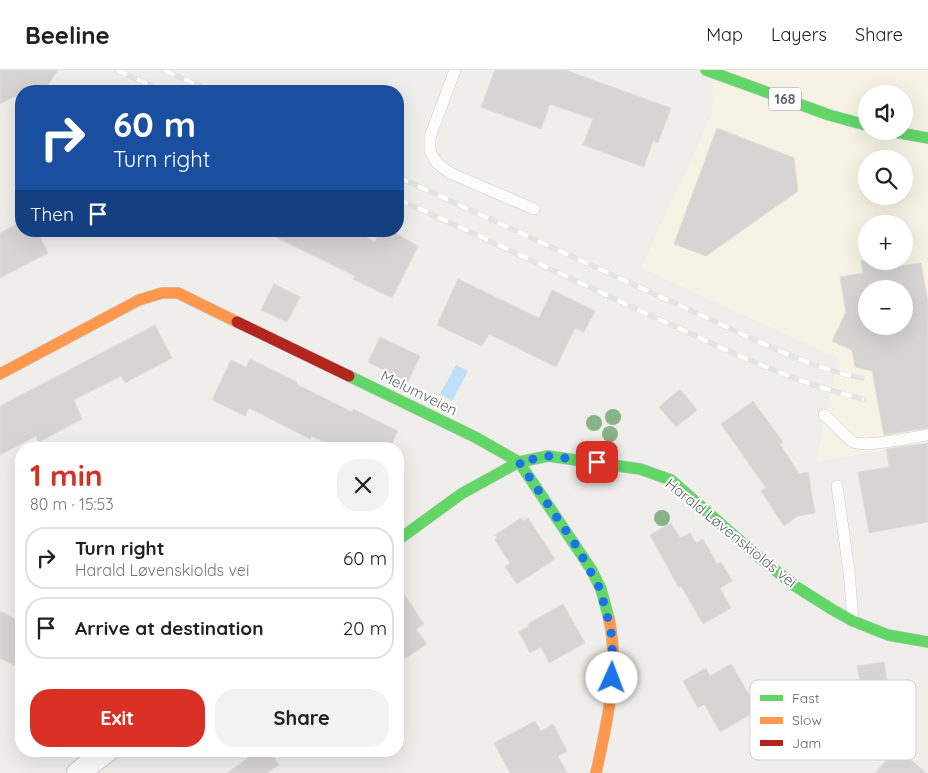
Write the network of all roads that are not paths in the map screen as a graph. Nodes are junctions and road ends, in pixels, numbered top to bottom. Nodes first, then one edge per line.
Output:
1 (455, 70) edge
2 (706, 70) edge
3 (858, 123) edge
4 (913, 135) edge
5 (928, 138) edge
6 (534, 208) dead end
7 (0, 374) edge
8 (824, 415) dead end
9 (928, 435) edge
10 (519, 462) junction
11 (837, 486) dead end
12 (404, 536) edge
13 (853, 621) junction
14 (928, 642) edge
15 (99, 757) edge
16 (78, 773) edge
17 (596, 773) edge

1 - 6 lane
2 - 3 street, 168
4 - 5 street
7 - 10 street, Melumveien
8 - 9 lane
10 - 12 street, Harald Løvenskiolds vei
10 - 13 street, Harald Løvenskiolds vei
10 - 17 street, Melumveien
11 - 13 lane
13 - 14 street, Harald Løvenskiolds vei
15 - 16 street

